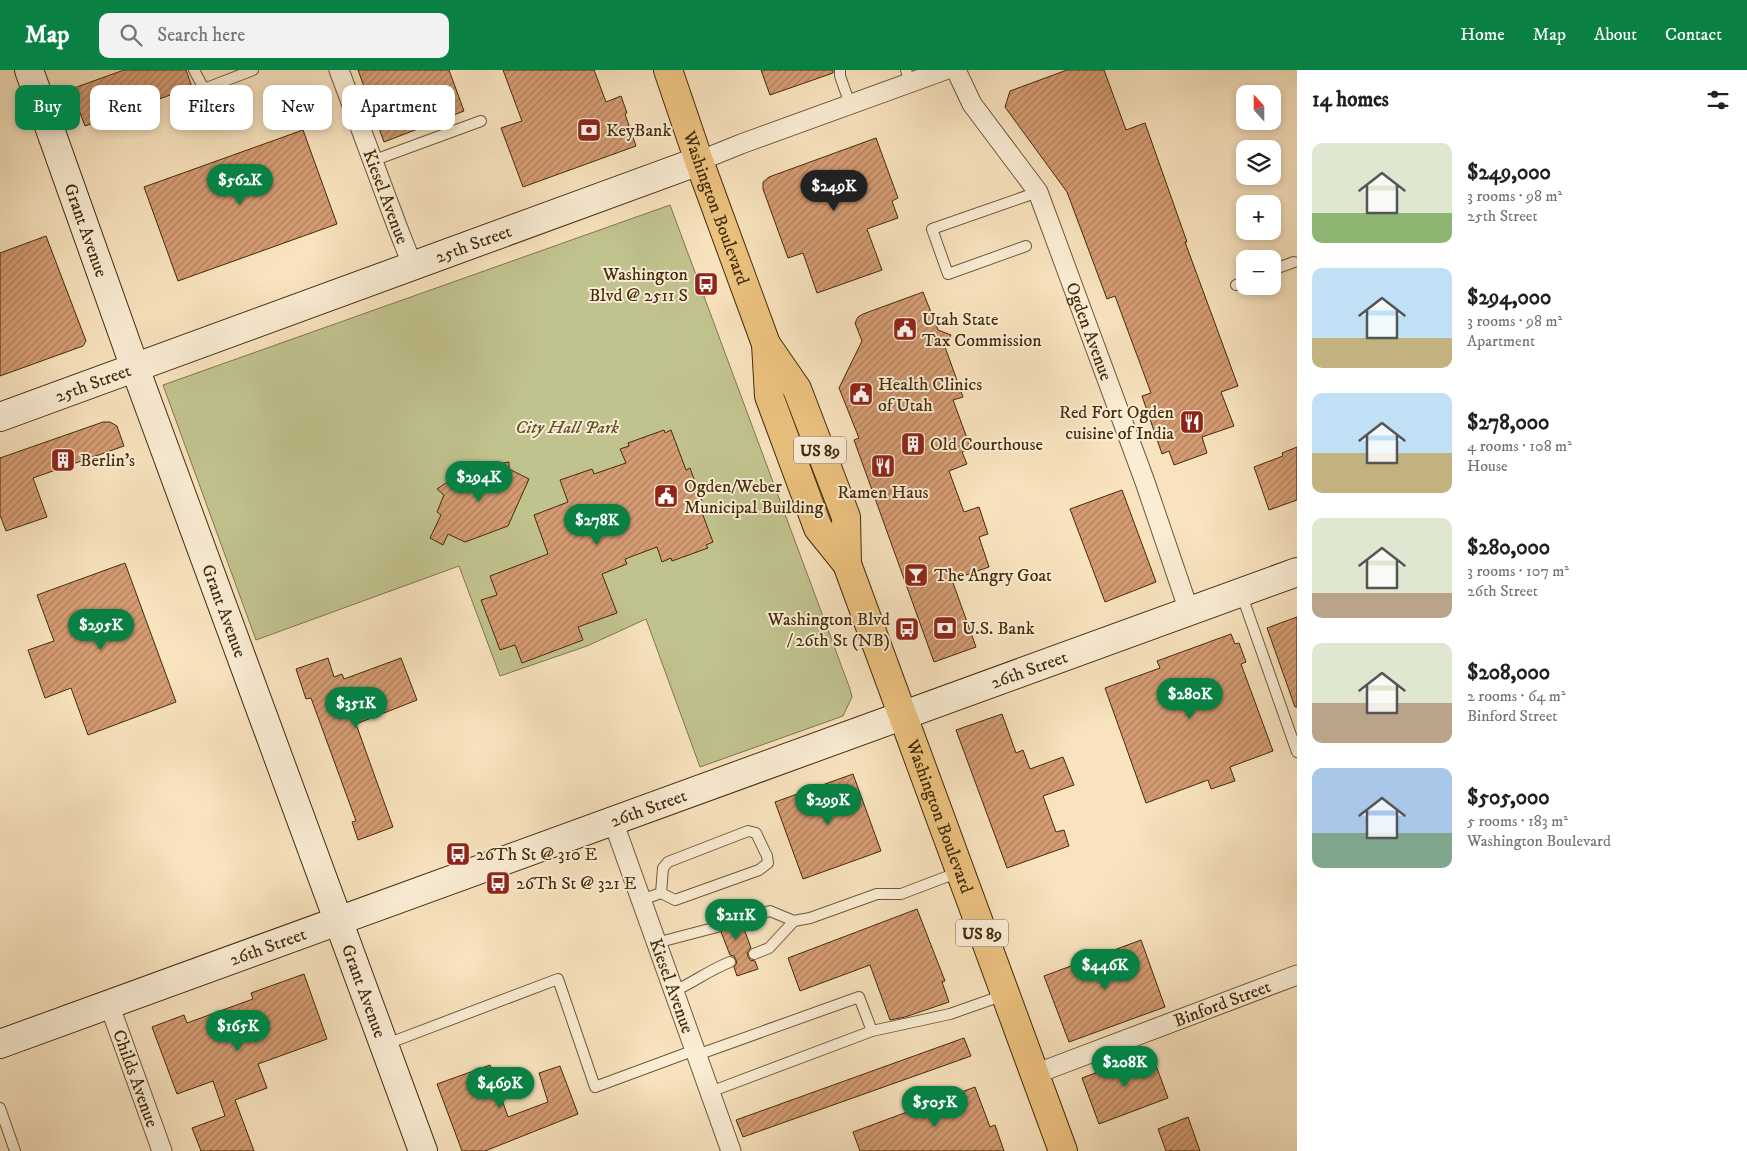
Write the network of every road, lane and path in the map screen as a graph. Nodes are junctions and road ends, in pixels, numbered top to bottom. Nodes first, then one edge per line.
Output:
1 (29, 70) edge
2 (194, 70) edge
3 (252, 70) edge
4 (339, 70) edge
5 (668, 70) edge
6 (840, 70) edge
7 (945, 70) edge
8 (956, 70) edge
9 (908, 76) edge
10 (850, 104) junction
11 (481, 121) dead end
12 (372, 161) junction
13 (699, 161) junction
14 (1038, 192) junction
15 (1026, 246) dead end
16 (1294, 262) dead end
17 (414, 267) junction
18 (1281, 267) edge
19 (135, 368) junction
20 (0, 417) edge
21 (1297, 572) edge
22 (1240, 592) junction
23 (1189, 611) junction
24 (902, 716) junction
25 (1297, 752) edge
26 (613, 821) junction
27 (960, 871) junction
28 (661, 893) junction
29 (641, 900) junction
30 (741, 919) dead end
31 (338, 921) junction
32 (794, 921) junction
33 (717, 927) dead end
34 (656, 943) junction
35 (754, 954) dead end
36 (730, 962) dead end
37 (1297, 975) edge
38 (674, 991) junction
39 (1005, 995) junction
40 (109, 1004) junction
41 (872, 1031) junction
42 (0, 1044) edge
43 (383, 1045) junction
44 (696, 1052) junction
45 (1034, 1074) junction
46 (710, 1092) junction
47 (0, 1108) edge
48 (15, 1151) edge
49 (162, 1151) edge
50 (422, 1151) edge
51 (732, 1151) edge
52 (1063, 1151) edge

1 - 19 street, Grant Avenue
2 - 3 lane
4 - 12 street, Kiesel Avenue
5 - 13 main road, Washington Boulevard / US 89
6 - 10 lane
7 - 9 street, 25th Street
8 - 14 street, Ogden Avenue
9 - 10 street, 25th Street
10 - 13 street, 25th Street
11 - 12 lane
12 - 17 street, Kiesel Avenue
13 - 17 street, 25th Street
13 - 24 main road, Washington Boulevard / US 89
14 - 15 lane
14 - 23 street, Ogden Avenue
16 - 18 lane
17 - 19 street, 25th Street
19 - 20 street, 25th Street
19 - 31 street, Grant Avenue
21 - 22 street, 26th Street
22 - 23 street, 26th Street
22 - 25 lane
23 - 24 street, 26th Street
24 - 26 street, 26th Street
24 - 27 main road, Washington Boulevard / US 89
26 - 29 street, Kiesel Avenue
26 - 31 street, 26th Street
27 - 32 lane
27 - 39 main road, Washington Boulevard / US 89
28 - 28 lane
28 - 29 lane
29 - 34 street, Kiesel Avenue
30 - 32 lane
31 - 40 street, 26th Street
31 - 43 street, Grant Avenue
32 - 35 lane
33 - 34 lane
34 - 38 street, Kiesel Avenue
36 - 38 lane
37 - 45 street, Binford Street
38 - 44 street, Kiesel Avenue
39 - 41 lane
39 - 45 main road, Washington Boulevard / US 89
40 - 42 street, 26th Street
40 - 49 street, Childs Avenue
41 - 44 lane
41 - 46 lane
43 - 44 lane
43 - 50 street, Grant Avenue
44 - 46 street, Kiesel Avenue
45 - 52 main road, Washington Boulevard / US 89
46 - 51 street, Kiesel Avenue
47 - 48 lane

